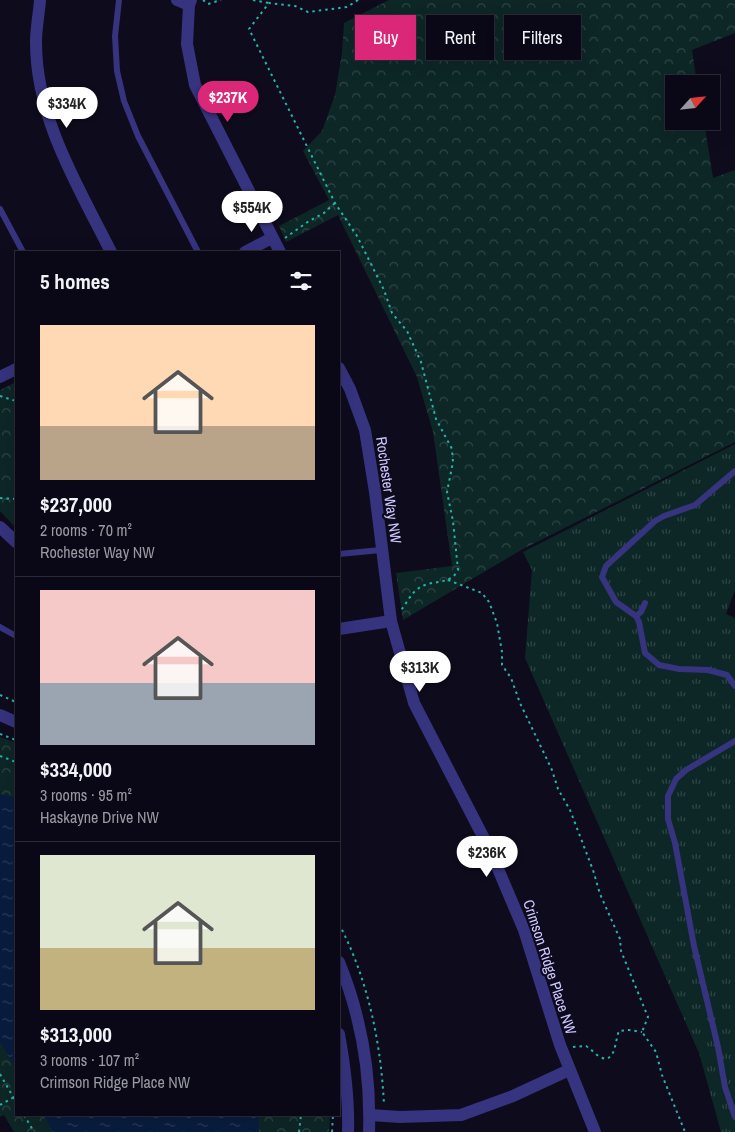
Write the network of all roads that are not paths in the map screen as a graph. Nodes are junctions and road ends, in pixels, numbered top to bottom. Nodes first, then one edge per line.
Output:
1 (40, 0) edge
2 (119, 0) edge
3 (177, 0) edge
4 (190, 2) edge
5 (0, 209) edge
6 (278, 239) junction
7 (22, 251) edge
8 (110, 251) edge
9 (197, 251) edge
10 (248, 251) edge
11 (280, 251) edge
12 (15, 369) edge
13 (340, 370) edge
14 (1, 373) edge
15 (735, 471) edge
16 (0, 527) edge
17 (15, 541) edge
18 (381, 550) junction
19 (340, 554) edge
20 (645, 602) dead end
21 (395, 616) junction
22 (636, 616) junction
23 (0, 627) edge
24 (340, 629) edge
25 (15, 635) edge
26 (429, 675) dead end
27 (407, 679) junction
28 (735, 686) edge
29 (0, 715) edge
30 (15, 722) edge
31 (735, 741) edge
32 (340, 965) edge
33 (340, 1039) edge
34 (569, 1070) junction
35 (349, 1115) junction
36 (370, 1115) junction
37 (735, 1117) edge
38 (348, 1132) edge
39 (369, 1132) edge
40 (595, 1132) edge

1 - 8 street
2 - 9 lane
3 - 4 street
4 - 6 street
5 - 7 lane
6 - 10 street
6 - 11 street
12 - 14 street
13 - 18 street, Rochester Way NW
15 - 22 lane
16 - 17 street
18 - 19 lane
18 - 21 street, Rochester Way NW
20 - 22 lane
21 - 24 street
21 - 27 street, Crimson Ridge Place NW
22 - 28 lane
23 - 25 lane
26 - 27 street
27 - 34 street, Crimson Ridge Place NW
29 - 30 street
31 - 37 lane
32 - 36 street
33 - 35 street
34 - 36 street
34 - 40 street, Crimson Ridge Place NW
35 - 36 street
35 - 38 street
36 - 39 street

